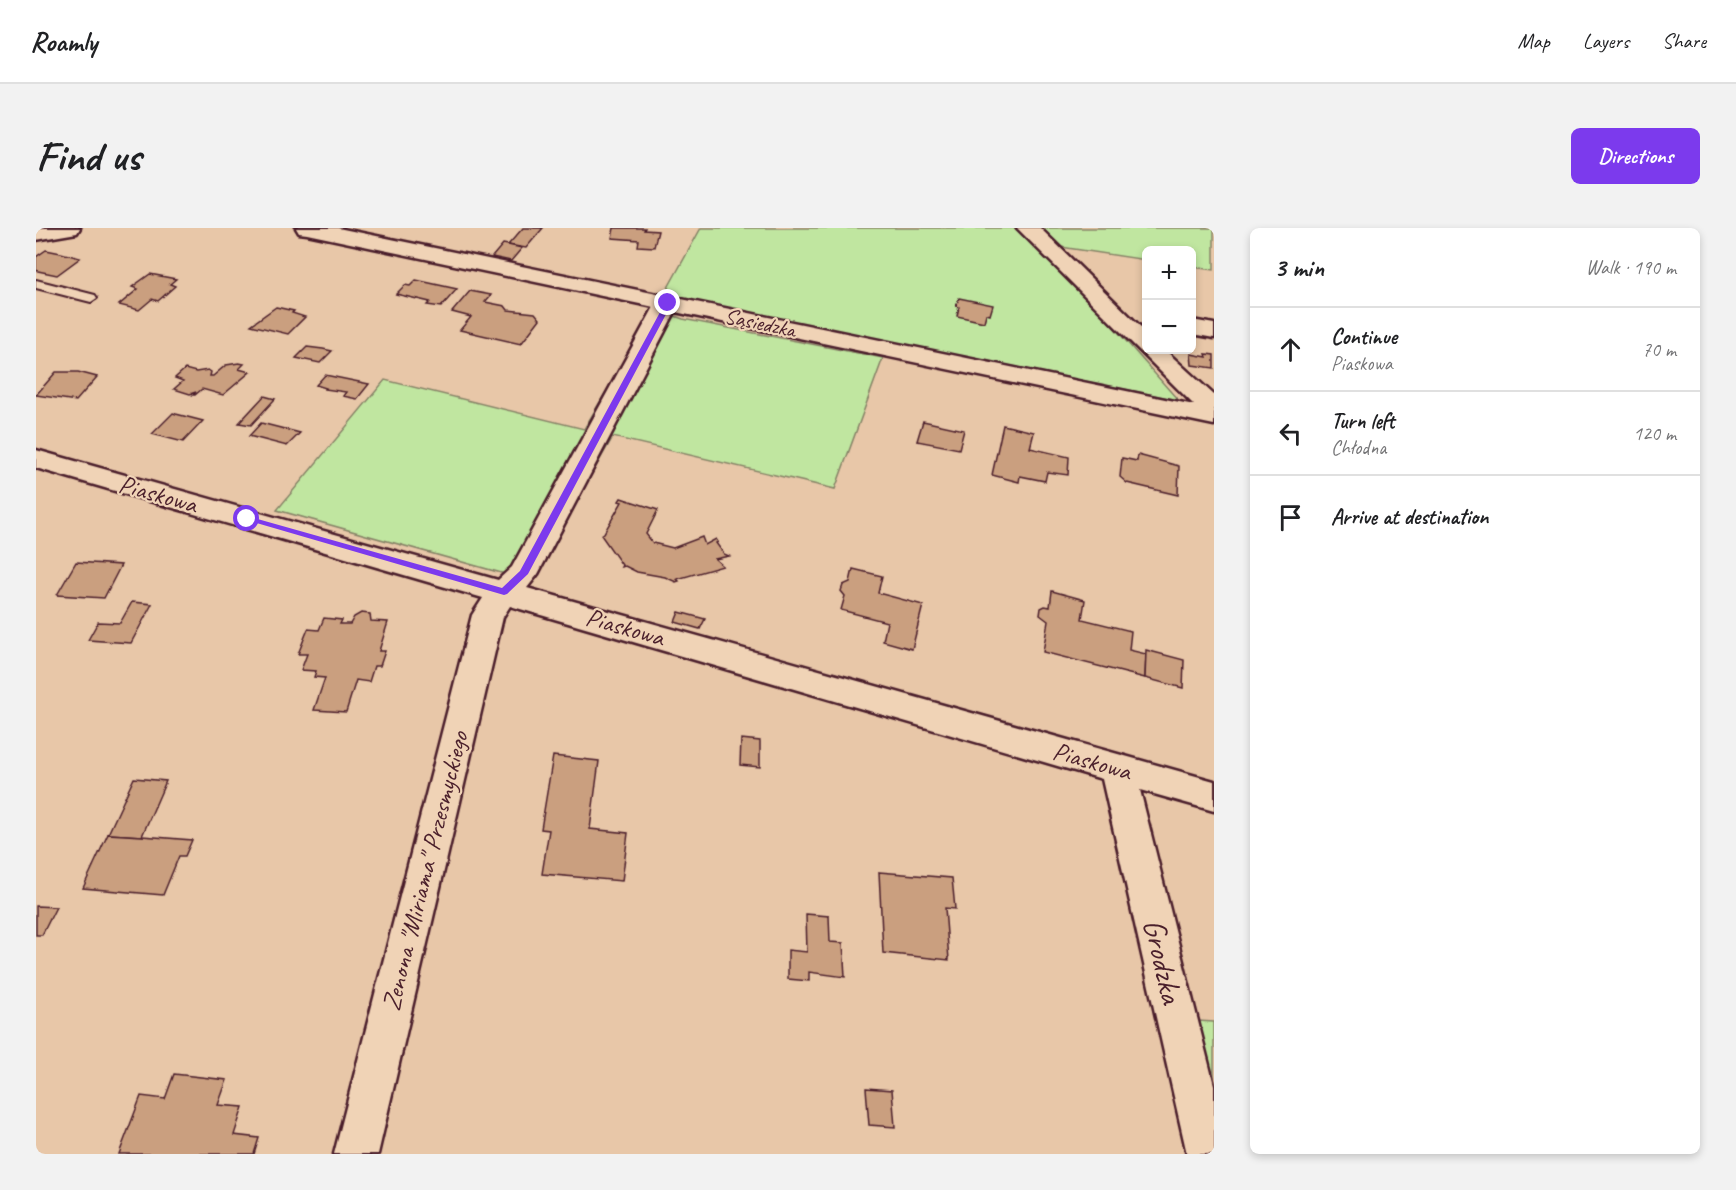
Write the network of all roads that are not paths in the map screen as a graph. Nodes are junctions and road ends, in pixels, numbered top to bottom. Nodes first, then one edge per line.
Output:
1 (69, 228) edge
2 (307, 228) edge
3 (1028, 228) edge
4 (36, 234) edge
5 (36, 284) edge
6 (91, 298) dead end
7 (668, 303) junction
8 (1115, 315) junction
9 (1142, 319) edge
10 (1196, 328) edge
11 (1214, 331) edge
12 (1142, 341) edge
13 (1155, 354) edge
14 (1214, 409) edge
15 (1214, 417) edge
16 (36, 459) edge
17 (504, 592) junction
18 (1117, 769) junction
19 (1214, 796) edge
20 (356, 1154) edge
21 (1209, 1154) edge

1 - 4 street
2 - 7 street, Sąsiedzka
3 - 8 street
5 - 6 lane
7 - 15 street, Sąsiedzka
7 - 17 street, Zenona "Miriama" Przesmyckiego
8 - 9 street
8 - 12 street
10 - 11 street
13 - 14 street
16 - 17 street, Piaskowa
17 - 18 street, Piaskowa
17 - 20 street, Zenona "Miriama" Przesmyckiego
18 - 19 street, Piaskowa
18 - 21 street, Grodzka

